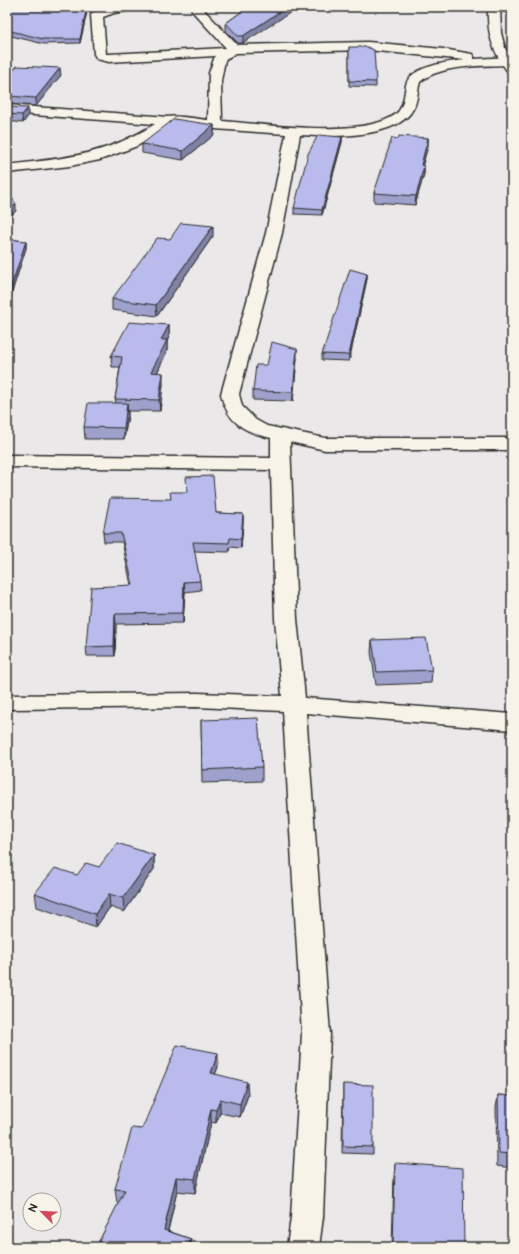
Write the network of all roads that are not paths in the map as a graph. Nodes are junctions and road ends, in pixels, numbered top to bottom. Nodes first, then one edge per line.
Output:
1 (134, 7) edge
2 (197, 7) edge
3 (495, 7) edge
4 (512, 9) edge
5 (231, 51) junction
6 (487, 63) junction
7 (510, 64) edge
8 (7, 108) edge
9 (172, 120) junction
10 (215, 124) junction
11 (294, 130) junction
12 (7, 169) edge
13 (280, 435) junction
14 (512, 444) edge
15 (7, 462) edge
16 (281, 464) junction
17 (7, 702) edge
18 (294, 704) junction
19 (512, 722) edge
20 (303, 1247) edge

1 - 5 street
2 - 5 street
3 - 4 street
3 - 7 street
5 - 6 street
5 - 10 street
6 - 7 street
6 - 11 street
8 - 9 street
9 - 10 street
9 - 12 street
10 - 11 street
11 - 13 street
13 - 14 street
13 - 16 street
15 - 16 street
16 - 18 street
17 - 18 street
18 - 19 street
18 - 20 street

